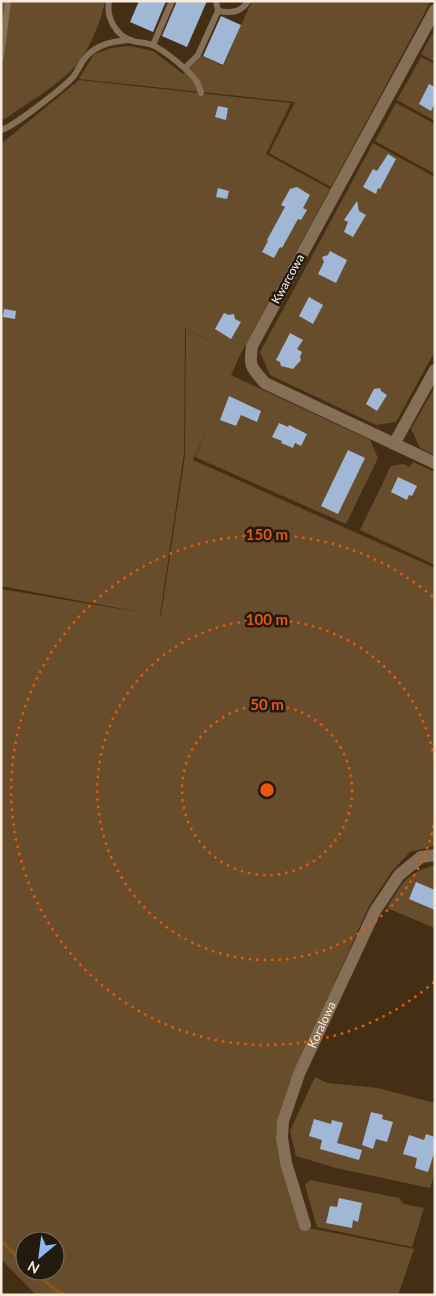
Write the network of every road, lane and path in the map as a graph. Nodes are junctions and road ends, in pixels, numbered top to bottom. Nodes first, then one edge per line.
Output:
1 (8, 1) edge
2 (109, 1) edge
3 (172, 1) edge
4 (216, 1) edge
5 (248, 1) edge
6 (435, 10) edge
7 (218, 11) junction
8 (131, 40) junction
9 (153, 45) junction
10 (1, 57) edge
11 (185, 68) junction
12 (201, 93) dead end
13 (1, 130) edge
14 (435, 370) edge
15 (394, 444) junction
16 (435, 463) edge
17 (435, 855) edge
18 (305, 1225) dead end

1 - 10 lane
2 - 8 lane
3 - 9 lane
4 - 7 lane
5 - 7 lane
6 - 15 street, Kwarcowa
7 - 11 lane
8 - 9 lane
8 - 13 lane
9 - 11 lane
11 - 12 lane
14 - 15 street
15 - 16 street, Kwarcowa
17 - 18 street, Koralowa

